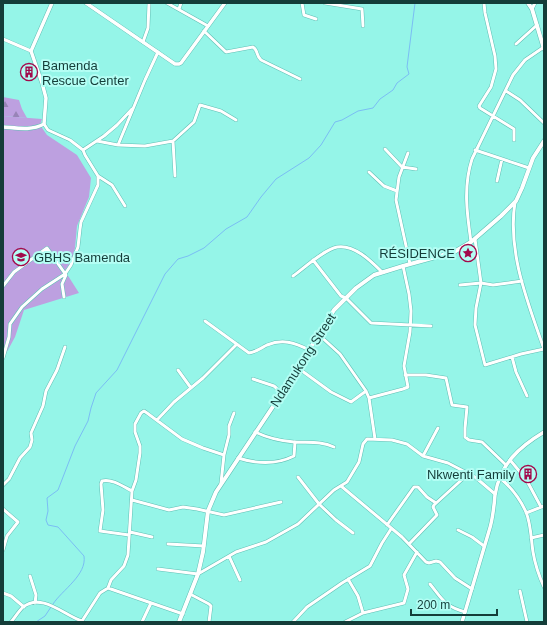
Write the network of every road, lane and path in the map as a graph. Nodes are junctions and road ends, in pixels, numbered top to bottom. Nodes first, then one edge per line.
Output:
1 (52, 3) edge
2 (86, 3) edge
3 (149, 3) edge
4 (167, 3) edge
5 (181, 3) edge
6 (224, 3) edge
7 (302, 3) edge
8 (325, 3) edge
9 (484, 3) edge
10 (528, 3) edge
11 (535, 3) edge
12 (179, 9) junction
13 (532, 9) junction
14 (316, 19) dead end
15 (536, 25) junction
16 (208, 26) junction
17 (363, 26) dead end
18 (204, 31) junction
19 (3, 39) edge
20 (143, 42) junction
21 (516, 44) dead end
22 (544, 48) edge
23 (31, 51) junction
24 (158, 52) junction
25 (300, 79) dead end
26 (506, 91) junction
27 (134, 107) junction
28 (492, 116) junction
29 (236, 120) dead end
30 (544, 123) edge
31 (44, 124) junction
32 (3, 127) edge
33 (514, 140) dead end
34 (97, 141) junction
35 (173, 141) junction
36 (544, 141) edge
37 (118, 145) junction
38 (83, 150) junction
39 (385, 150) dead end
40 (475, 150) junction
41 (408, 153) dead end
42 (502, 159) junction
43 (402, 167) junction
44 (529, 168) junction
45 (416, 169) dead end
46 (369, 172) dead end
47 (98, 176) junction
48 (175, 176) dead end
49 (497, 180) dead end
50 (397, 191) junction
51 (516, 201) junction
52 (125, 206) dead end
53 (473, 240) junction
54 (314, 260) junction
55 (410, 264) junction
56 (403, 266) junction
57 (382, 272) junction
58 (66, 274) junction
59 (294, 276) dead end
60 (522, 281) junction
61 (481, 283) junction
62 (460, 285) dead end
63 (3, 286) edge
64 (64, 297) dead end
65 (346, 298) junction
66 (204, 321) dead end
67 (410, 324) junction
68 (431, 326) dead end
69 (318, 334) junction
70 (237, 344) junction
71 (64, 347) dead end
72 (544, 349) edge
73 (309, 350) junction
74 (512, 357) junction
75 (3, 358) edge
76 (298, 368) junction
77 (178, 370) dead end
78 (405, 375) junction
79 (253, 379) dead end
80 (191, 388) junction
81 (366, 391) junction
82 (282, 392) junction
83 (527, 396) dead end
84 (369, 398) junction
85 (234, 413) dead end
86 (157, 420) junction
87 (438, 428) dead end
88 (255, 432) junction
89 (544, 432) edge
90 (375, 439) junction
91 (295, 442) junction
92 (334, 447) dead end
93 (224, 455) junction
94 (423, 456) junction
95 (238, 458) junction
96 (510, 460) junction
97 (506, 465) junction
98 (468, 474) junction
99 (298, 477) dead end
100 (500, 478) junction
101 (221, 483) junction
102 (3, 485) edge
103 (341, 486) junction
104 (132, 491) junction
105 (495, 494) junction
106 (132, 500) junction
107 (281, 502) dead end
108 (319, 504) junction
109 (436, 504) junction
110 (542, 506) edge
111 (3, 510) edge
112 (208, 512) junction
113 (526, 513) junction
114 (387, 525) junction
115 (391, 529) junction
116 (458, 530) dead end
117 (353, 533) dead end
118 (130, 534) junction
119 (544, 535) edge
120 (152, 537) dead end
121 (532, 538) junction
122 (168, 544) dead end
123 (409, 544) junction
124 (204, 546) junction
125 (484, 546) junction
126 (3, 550) edge
127 (417, 552) junction
128 (229, 556) junction
129 (158, 569) dead end
130 (198, 574) junction
131 (30, 576) dead end
132 (348, 579) junction
133 (240, 580) dead end
134 (430, 584) dead end
135 (544, 587) edge
136 (108, 588) junction
137 (472, 589) junction
138 (520, 591) dead end
139 (3, 593) edge
140 (190, 594) junction
141 (35, 603) junction
142 (151, 603) junction
143 (24, 607) junction
144 (465, 612) junction
145 (363, 613) junction
146 (182, 614) junction
147 (11, 622) edge
148 (82, 622) edge
149 (142, 622) edge
150 (179, 622) edge
151 (209, 622) edge
152 (293, 622) edge
153 (345, 622) edge
154 (462, 622) edge
155 (527, 622) edge

1 - 23 street
2 - 20 street
3 - 20 street
4 - 12 street
5 - 12 street
6 - 16 street
7 - 14 street
8 - 17 street
9 - 28 street
10 - 13 main road
11 - 13 street
12 - 16 street
13 - 15 main road
15 - 21 street
15 - 22 main road
16 - 18 street
18 - 24 street
18 - 25 street
19 - 23 street
20 - 24 street
22 - 26 street
23 - 31 street
24 - 27 street
26 - 28 street
26 - 30 street
27 - 34 street
27 - 37 street
28 - 33 street
28 - 40 street
29 - 35 street
31 - 32 street
31 - 38 street
34 - 37 street
34 - 38 street
35 - 37 street
35 - 48 street
36 - 44 main road, Ndamukong Street
38 - 47 street
39 - 43 street
40 - 42 street
40 - 53 street
41 - 43 street
42 - 44 street
42 - 49 street
43 - 45 street
43 - 50 street
44 - 51 main road, Ndamukong Street
46 - 50 street
47 - 52 street
47 - 58 street
50 - 55 street
51 - 53 main road, Ndamukong Street
51 - 60 street
53 - 55 main road, Ndamukong Street
53 - 61 street
54 - 57 street
54 - 59 street
54 - 65 street
55 - 56 main road, Ndamukong Street
56 - 57 main road, Ndamukong Street
56 - 67 street
57 - 65 main road, Ndamukong Street
58 - 63 street
58 - 64 street
58 - 75 street
60 - 61 street
60 - 72 street
61 - 62 street
61 - 74 street
65 - 67 street
65 - 69 main road, Ndamukong Street
66 - 70 street
67 - 68 street
67 - 78 street
69 - 73 main road, Ndamukong Street
69 - 81 street
70 - 73 street
70 - 80 street
71 - 102 street
72 - 74 street
73 - 76 main road, Ndamukong Street
74 - 83 street
76 - 81 street
76 - 82 main road, Ndamukong Street
77 - 80 street
78 - 84 street
78 - 97 street
79 - 82 street
80 - 86 street
81 - 84 street
82 - 88 main road, Ndamukong Street
84 - 90 street
85 - 93 street
86 - 93 street
86 - 104 street
87 - 94 street
88 - 91 street
88 - 95 main road, Ndamukong Street
89 - 96 street
90 - 94 street
90 - 103 street
91 - 92 street
91 - 95 street
93 - 101 street
94 - 98 street
95 - 101 main road, Ndamukong Street
96 - 97 street
96 - 110 street
97 - 100 street
98 - 105 street
98 - 109 street
99 - 108 street
100 - 105 street
100 - 113 street
101 - 112 main road, Ndamukong Street
103 - 108 street
103 - 114 street
104 - 106 street
104 - 118 street
105 - 125 street
106 - 112 street
106 - 118 street
107 - 112 street
108 - 117 street
108 - 128 street
109 - 114 street
109 - 123 street
110 - 113 street
111 - 126 street
112 - 124 main road, Ndamukong Street
113 - 121 street
114 - 115 street
115 - 123 street
115 - 132 street
116 - 125 street
118 - 120 street
118 - 136 street
119 - 121 street
121 - 135 street
122 - 124 street
123 - 127 street
124 - 130 main road, Ndamukong Street
125 - 137 street
127 - 137 street
127 - 145 street
128 - 130 street
128 - 133 street
129 - 130 street
130 - 140 main road, Ndamukong Street
131 - 141 street
132 - 145 street
132 - 152 street
134 - 144 street
136 - 142 street
136 - 148 street
137 - 144 street
138 - 155 street
139 - 143 street
140 - 146 main road, Ndamukong Street
140 - 151 street
141 - 143 street
141 - 148 street
142 - 146 street
142 - 149 street
143 - 147 street
144 - 154 street
145 - 153 street
146 - 150 main road, Ndamukong Street

